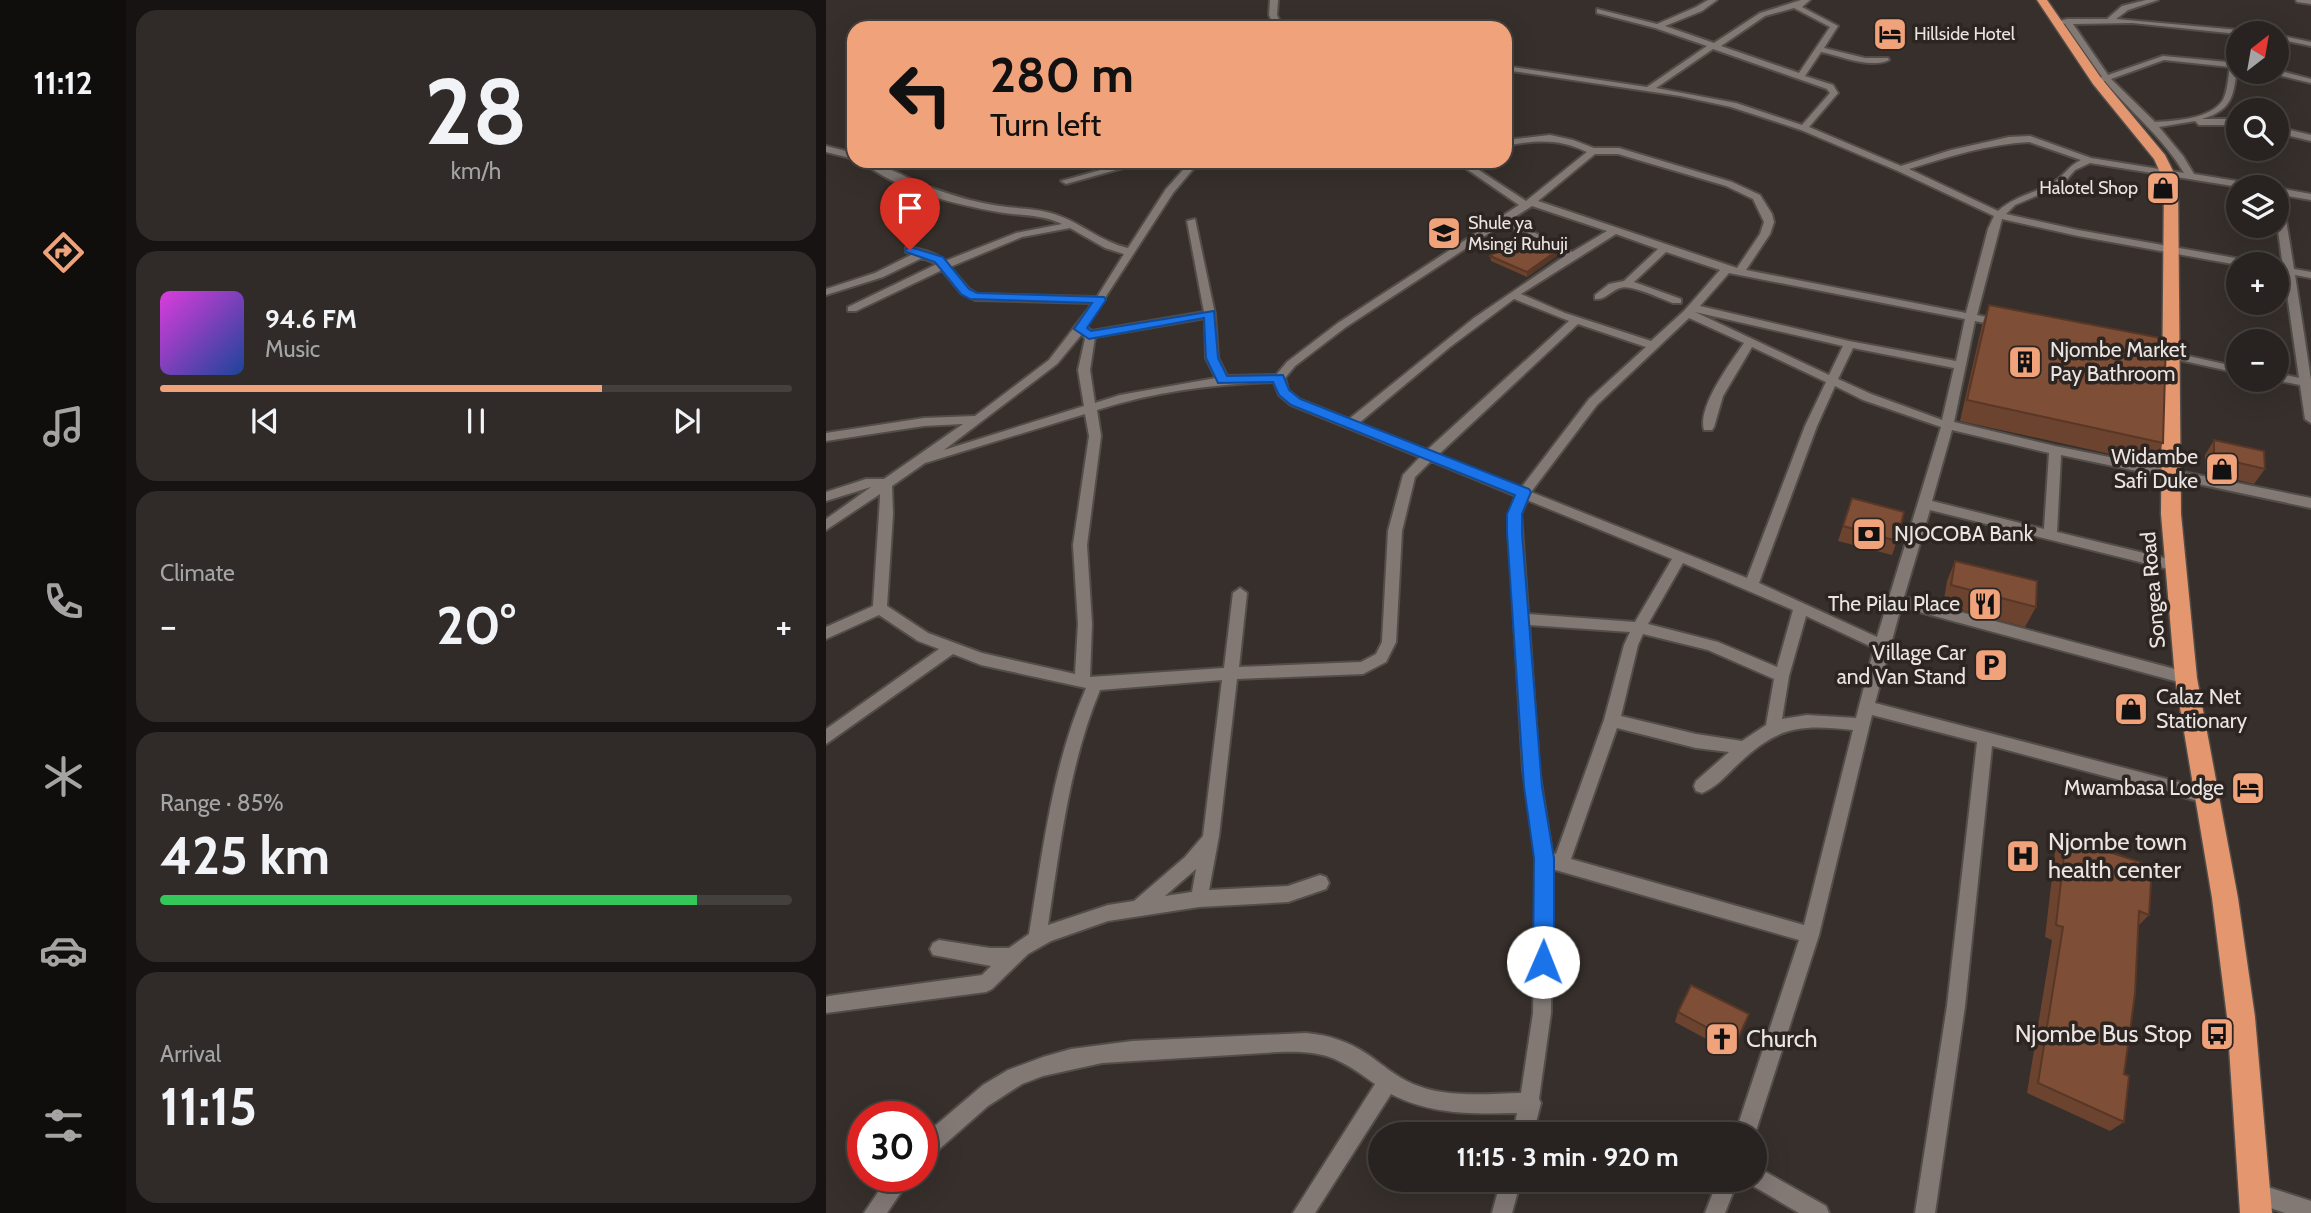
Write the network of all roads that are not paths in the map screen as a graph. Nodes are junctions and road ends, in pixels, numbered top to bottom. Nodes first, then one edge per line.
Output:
1 (1274, 0) edge
2 (1713, 0) edge
3 (2042, 0) edge
4 (2154, 0) edge
5 (2300, 0) edge
6 (1803, 2) edge
7 (2311, 2) edge
8 (1774, 4) edge
9 (1600, 11) dead end
10 (2110, 20) junction
11 (1276, 21) edge
12 (2061, 22) junction
13 (1658, 26) junction
14 (2226, 31) edge
15 (2289, 39) edge
16 (2311, 44) edge
17 (1714, 46) junction
18 (1820, 49) junction
19 (1885, 60) dead end
20 (2226, 64) edge
21 (2311, 67) edge
22 (1512, 69) edge
23 (2289, 75) edge
24 (1801, 76) junction
25 (2299, 77) junction
26 (2102, 80) junction
27 (2311, 81) edge
28 (2232, 84) edge
29 (1649, 89) junction
30 (2180, 122) junction
31 (2226, 122) edge
32 (2153, 125) junction
33 (1804, 128) junction
34 (2289, 133) edge
35 (2311, 138) edge
36 (1512, 142) edge
37 (826, 149) edge
38 (1593, 151) junction
39 (847, 154) edge
40 (2089, 160) junction
41 (879, 168) edge
42 (1117, 168) edge
43 (1190, 168) edge
44 (1470, 168) edge
45 (1901, 169) junction
46 (2169, 173) junction
47 (2191, 177) junction
48 (1066, 181) dead end
49 (2226, 182) edge
50 (2289, 194) edge
51 (2311, 197) edge
52 (1528, 204) junction
53 (1999, 215) junction
54 (1502, 220) junction
55 (1192, 221) dead end
56 (1071, 225) junction
57 (1615, 231) junction
58 (2285, 238) edge
59 (1663, 249) junction
60 (910, 250) dead end
61 (2173, 250) junction
62 (1130, 252) junction
63 (922, 254) junction
64 (1570, 255) junction
65 (2226, 259) edge
66 (943, 266) junction
67 (1727, 269) junction
68 (1740, 271) junction
69 (2290, 271) junction
70 (2311, 275) edge
71 (1627, 284) junction
72 (826, 292) edge
73 (1513, 295) junction
74 (1599, 297) dead end
75 (1100, 300) junction
76 (1677, 301) dead end
77 (852, 309) dead end
78 (1691, 311) junction
79 (1210, 314) junction
80 (1971, 318) junction
81 (1578, 319) junction
82 (2009, 325) edge
83 (1085, 332) junction
84 (1750, 343) junction
85 (1849, 344) junction
86 (1652, 345) junction
87 (2147, 350) edge
88 (2172, 355) junction
89 (1961, 366) junction
90 (2226, 367) edge
91 (1279, 378) junction
92 (2289, 379) edge
93 (1223, 380) junction
94 (1832, 381) junction
95 (2308, 383) edge
96 (1090, 406) junction
97 (2311, 419) edge
98 (978, 420) junction
99 (1352, 423) junction
100 (1947, 426) junction
101 (1708, 427) dead end
102 (826, 437) edge
103 (2055, 450) junction
104 (1429, 454) junction
105 (916, 462) junction
106 (2169, 474) junction
107 (885, 483) junction
108 (1524, 492) junction
109 (826, 497) edge
110 (2311, 503) edge
111 (1925, 505) junction
112 (826, 525) edge
113 (2050, 534) junction
114 (1680, 556) junction
115 (2176, 566) junction
116 (1751, 585) junction
117 (1240, 593) dead end
118 (1896, 600) junction
119 (1801, 608) junction
120 (880, 609) junction
121 (1521, 619) junction
122 (1639, 628) junction
123 (826, 633) edge
124 (1882, 645) junction
125 (951, 648) junction
126 (1230, 673) junction
127 (1782, 676) junction
128 (2186, 678) junction
129 (1089, 682) junction
130 (1867, 707) junction
131 (1612, 720) junction
132 (1862, 725) junction
133 (1773, 728) junction
134 (826, 737) edge
135 (1985, 739) junction
136 (1746, 748) junction
137 (1702, 786) dead end
138 (2209, 797) junction
139 (1211, 836) junction
140 (1552, 861) junction
141 (1320, 883) dead end
142 (1199, 899) junction
143 (1140, 906) junction
144 (1810, 934) junction
145 (1037, 939) junction
146 (939, 949) dead end
147 (1013, 957) junction
148 (829, 1005) dead end
149 (1388, 1082) junction
150 (1531, 1103) junction
151 (1526, 1122) edge
152 (1749, 1122) edge
153 (938, 1136) edge
154 (1767, 1183) edge
155 (890, 1192) edge
156 (1508, 1192) edge
157 (1723, 1192) edge
158 (2256, 1203) edge
159 (2311, 1211) edge
160 (874, 1213) edge
161 (1303, 1213) edge
162 (1502, 1213) edge
163 (1715, 1213) edge
164 (1819, 1213) edge
165 (1925, 1213) edge

1 - 11 street
2 - 13 street
3 - 12 highway
4 - 10 street
5 - 7 street
6 - 8 street
6 - 18 street
8 - 17 street
9 - 13 street
10 - 12 street
10 - 14 street
12 - 26 highway
13 - 17 street
15 - 16 street
17 - 24 street
17 - 29 street
18 - 19 street
18 - 24 street
20 - 26 street
21 - 25 street
22 - 29 street
23 - 25 street
24 - 33 street
25 - 27 street
26 - 32 street
26 - 46 highway
28 - 30 street
29 - 33 street
30 - 31 street
30 - 32 street
32 - 47 street
33 - 45 street
34 - 35 street
36 - 38 street
37 - 39 street
38 - 52 street
38 - 68 street
40 - 45 street
40 - 46 street
40 - 53 street
41 - 56 street
42 - 48 street
43 - 62 street
44 - 52 street
45 - 53 street
46 - 47 street
46 - 61 highway, Songea Road
47 - 49 street
50 - 51 street
52 - 54 street
52 - 57 street
53 - 61 street
53 - 80 street
54 - 64 street
54 - 91 street
55 - 79 street
56 - 62 street
56 - 66 street
57 - 59 street
57 - 64 street
58 - 69 street
59 - 67 street
59 - 71 street
60 - 63 street
61 - 65 street
61 - 88 highway, Songea Road
62 - 75 street
63 - 66 street
63 - 72 street
64 - 73 street
66 - 75 street
66 - 77 street
67 - 68 street
67 - 78 street
68 - 80 street
69 - 70 street
69 - 95 street
71 - 74 street
71 - 76 street
73 - 81 street
73 - 99 street
75 - 83 street
78 - 84 street
78 - 85 street
78 - 86 street
79 - 83 street
79 - 93 street
80 - 82 street
80 - 89 street
81 - 86 street
81 - 104 street
83 - 96 street
83 - 98 street
84 - 94 street
84 - 101 street
85 - 89 street
85 - 94 street
86 - 108 street
87 - 88 street
88 - 90 street
88 - 106 highway, Songea Road
89 - 100 street
91 - 93 street
91 - 99 street
92 - 95 street
93 - 96 street
94 - 100 street
94 - 116 street
95 - 97 street
96 - 105 street
96 - 129 street
98 - 102 street
98 - 105 street
99 - 104 street
100 - 103 street
100 - 111 street
103 - 106 street
103 - 113 street
104 - 108 street
104 - 126 street
105 - 107 street
106 - 110 street
106 - 115 highway, Songea Road
107 - 109 street
107 - 112 street
107 - 120 street
108 - 114 street
108 - 121 street
111 - 113 street
111 - 118 street
113 - 115 street
114 - 116 street
114 - 122 street
115 - 128 highway, Songea Road
116 - 119 street
117 - 126 street
118 - 124 street
118 - 128 street
119 - 124 street
119 - 127 street
120 - 123 street
120 - 125 street
121 - 122 street
121 - 140 street
122 - 127 street
122 - 131 street
124 - 130 street
125 - 129 street
125 - 134 street
126 - 129 street
126 - 139 street
127 - 133 street
128 - 138 highway, Songea Road
129 - 145 street
130 - 132 street
130 - 135 street
131 - 136 street
131 - 140 street
132 - 133 street
132 - 144 street
133 - 136 street
135 - 138 street
135 - 165 street
136 - 137 street
138 - 158 highway, Songea Road
139 - 142 street
139 - 143 street
140 - 144 street
140 - 150 street
141 - 142 street
142 - 143 street
143 - 145 street
144 - 152 street
145 - 147 street
146 - 147 street
147 - 148 street
149 - 150 street
149 - 153 street
149 - 161 street
150 - 151 street
154 - 164 street
155 - 160 street
156 - 162 street
157 - 163 street
158 - 159 street

